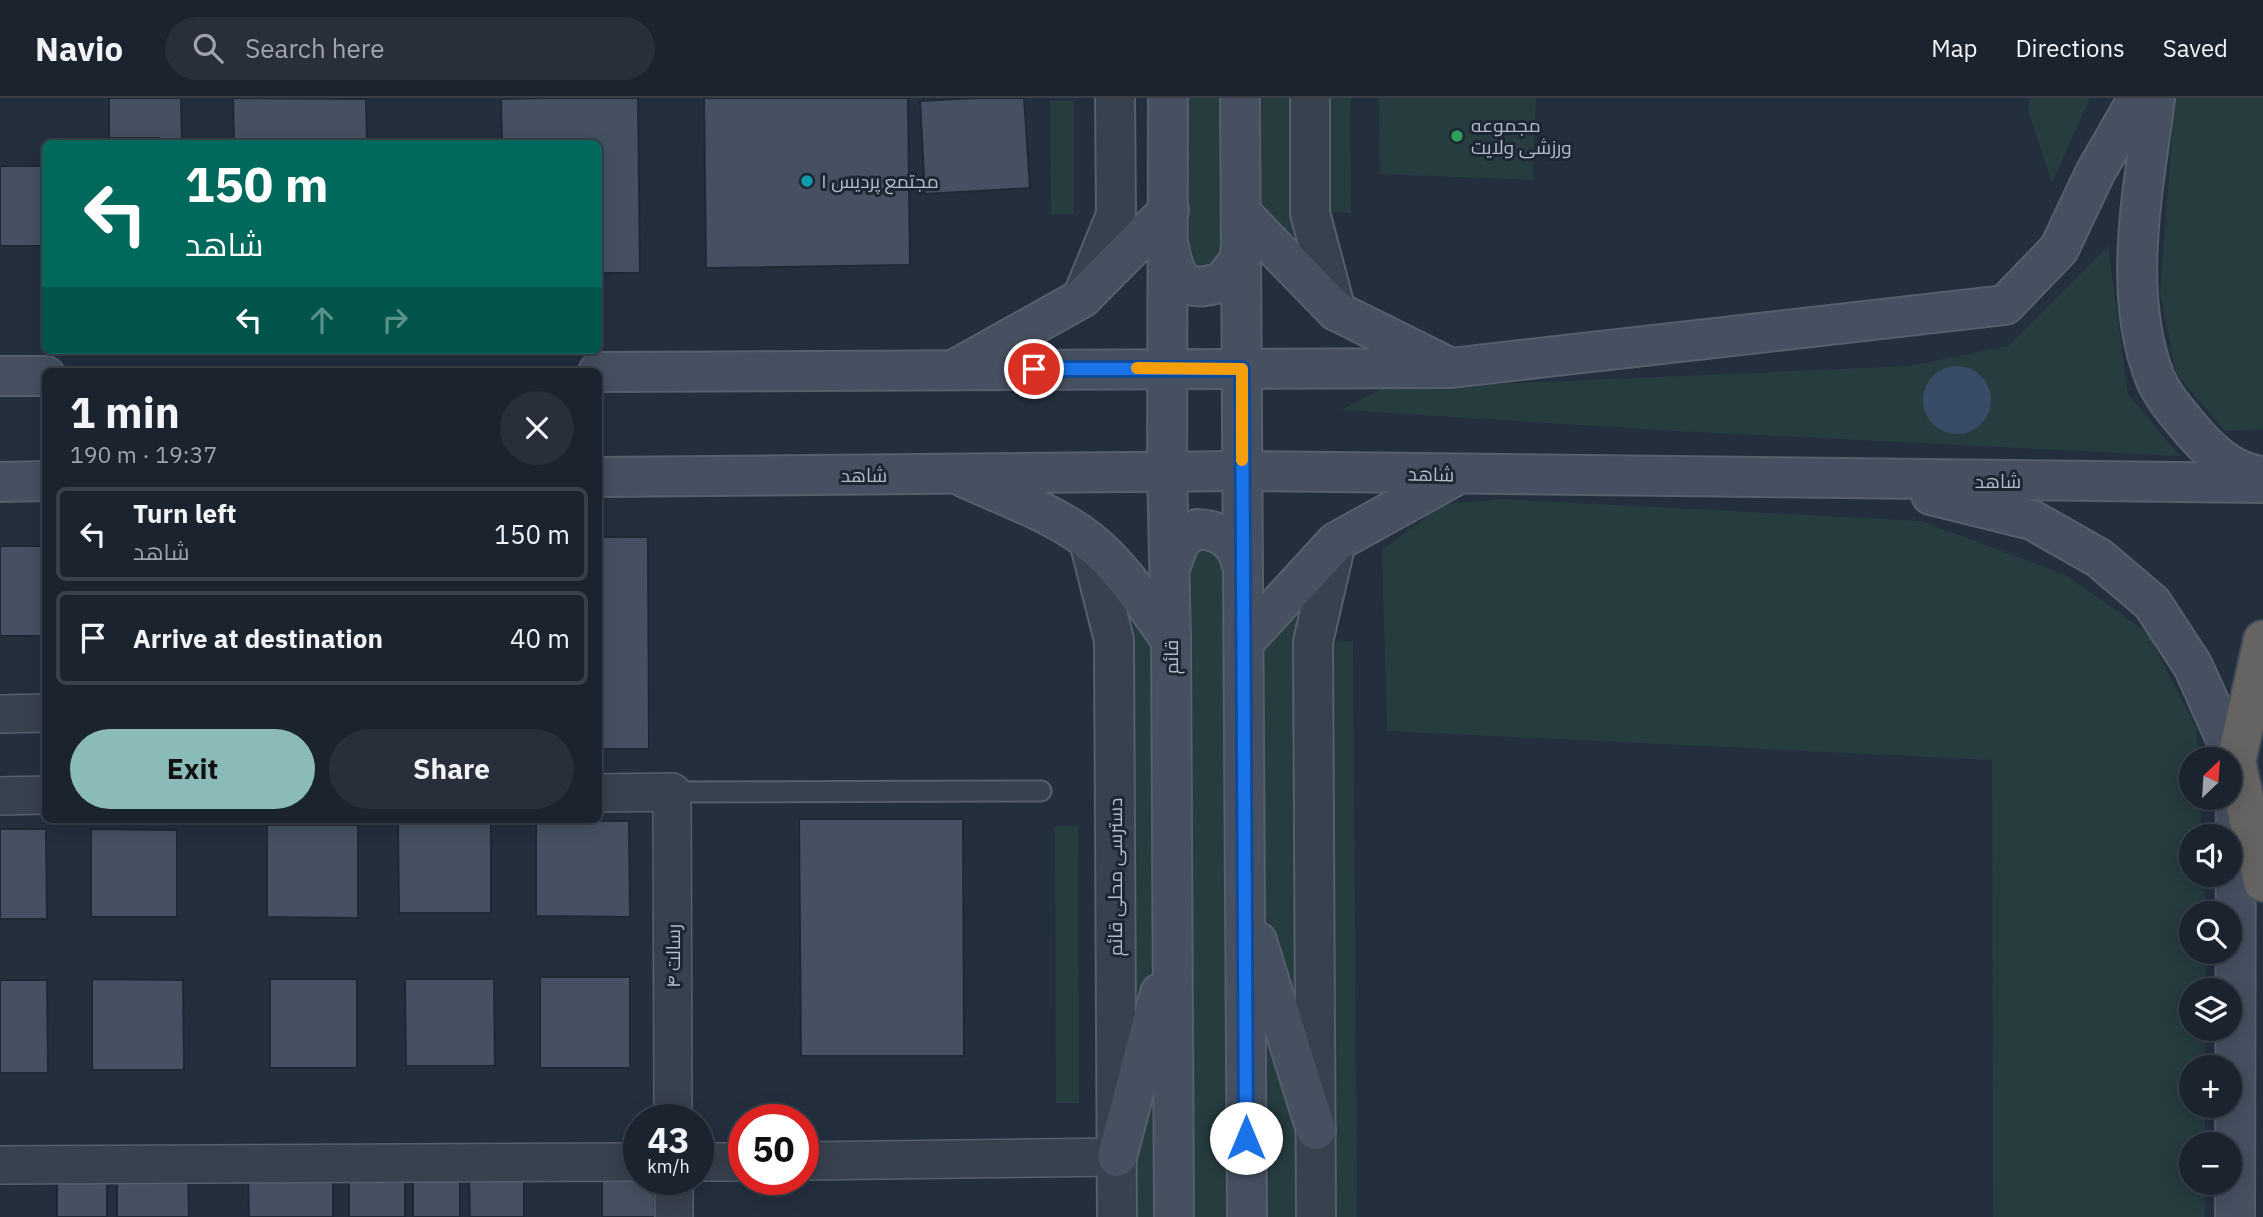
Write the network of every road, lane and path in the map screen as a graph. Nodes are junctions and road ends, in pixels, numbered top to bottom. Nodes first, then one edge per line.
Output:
1 (1115, 98) edge
2 (1310, 98) edge
3 (2116, 98) edge
4 (2138, 98) edge
5 (2155, 98) edge
6 (1168, 99) edge
7 (1241, 100) edge
8 (2095, 173) junction
9 (1169, 227) junction
10 (1241, 230) junction
11 (1083, 298) junction
12 (1336, 312) junction
13 (1170, 367) junction
14 (1451, 368) junction
15 (1242, 369) junction
16 (952, 371) junction
17 (602, 372) edge
18 (0, 376) edge
19 (42, 376) edge
20 (1167, 471) junction
21 (1242, 471) junction
22 (953, 473) junction
23 (1460, 474) junction
24 (2263, 476) edge
25 (602, 477) edge
26 (1871, 480) junction
27 (42, 481) edge
28 (0, 482) edge
29 (2263, 483) edge
30 (1089, 541) junction
31 (1336, 542) junction
32 (1170, 568) junction
33 (1243, 570) junction
34 (1171, 640) junction
35 (2263, 640) edge
36 (1244, 642) junction
37 (42, 713) edge
38 (0, 714) edge
39 (2229, 747) edge
40 (2239, 747) edge
41 (2242, 788) edge
42 (1041, 791) dead end
43 (672, 792) junction
44 (602, 793) edge
45 (42, 795) edge
46 (0, 796) edge
47 (2236, 810) edge
48 (2263, 881) edge
49 (1245, 901) junction
50 (1172, 943) junction
51 (673, 1104) edge
52 (1316, 1130) junction
53 (1117, 1157) junction
54 (819, 1161) edge
55 (623, 1162) edge
56 (0, 1165) edge
57 (674, 1195) edge
58 (674, 1217) edge
59 (1117, 1217) edge
60 (1174, 1217) edge
61 (1247, 1217) edge
62 (1316, 1217) edge
63 (2235, 1217) edge

1 - 11 street
2 - 12 street
3 - 8 main road
4 - 8 main road
5 - 24 main road
6 - 9 main road, قائم
7 - 10 main road
8 - 14 main road
9 - 10 main road
9 - 11 main road
9 - 13 main road, قائم
10 - 12 main road
10 - 15 main road
11 - 16 main road
12 - 14 main road
13 - 15 main road
13 - 16 main road
13 - 20 main road, قائم
14 - 15 main road
15 - 21 main road
16 - 17 main road
18 - 19 main road
20 - 21 main road, شاهد
20 - 22 main road, شاهد
20 - 32 main road, قائم
21 - 23 main road, شاهد
21 - 33 main road
22 - 25 main road, شاهد
22 - 30 main road
23 - 26 main road, شاهد
23 - 31 main road
26 - 29 main road, شاهد
26 - 39 main road
27 - 28 main road
30 - 34 main road
30 - 53 street, دسترسی محلی قائم
31 - 36 main road
31 - 52 street
32 - 33 main road
32 - 34 main road, قائم
33 - 36 main road
34 - 50 main road, قائم
35 - 40 highway
36 - 49 main road
37 - 38 street
41 - 48 highway
42 - 43 lane
43 - 44 street
43 - 51 street, رسالت ۴
45 - 46 street
47 - 63 main road
49 - 52 main road
49 - 61 main road
50 - 53 main road
50 - 60 main road, قائم
52 - 62 street
53 - 54 street
53 - 59 street, دسترسی محلی قائم
55 - 56 street
57 - 58 street

